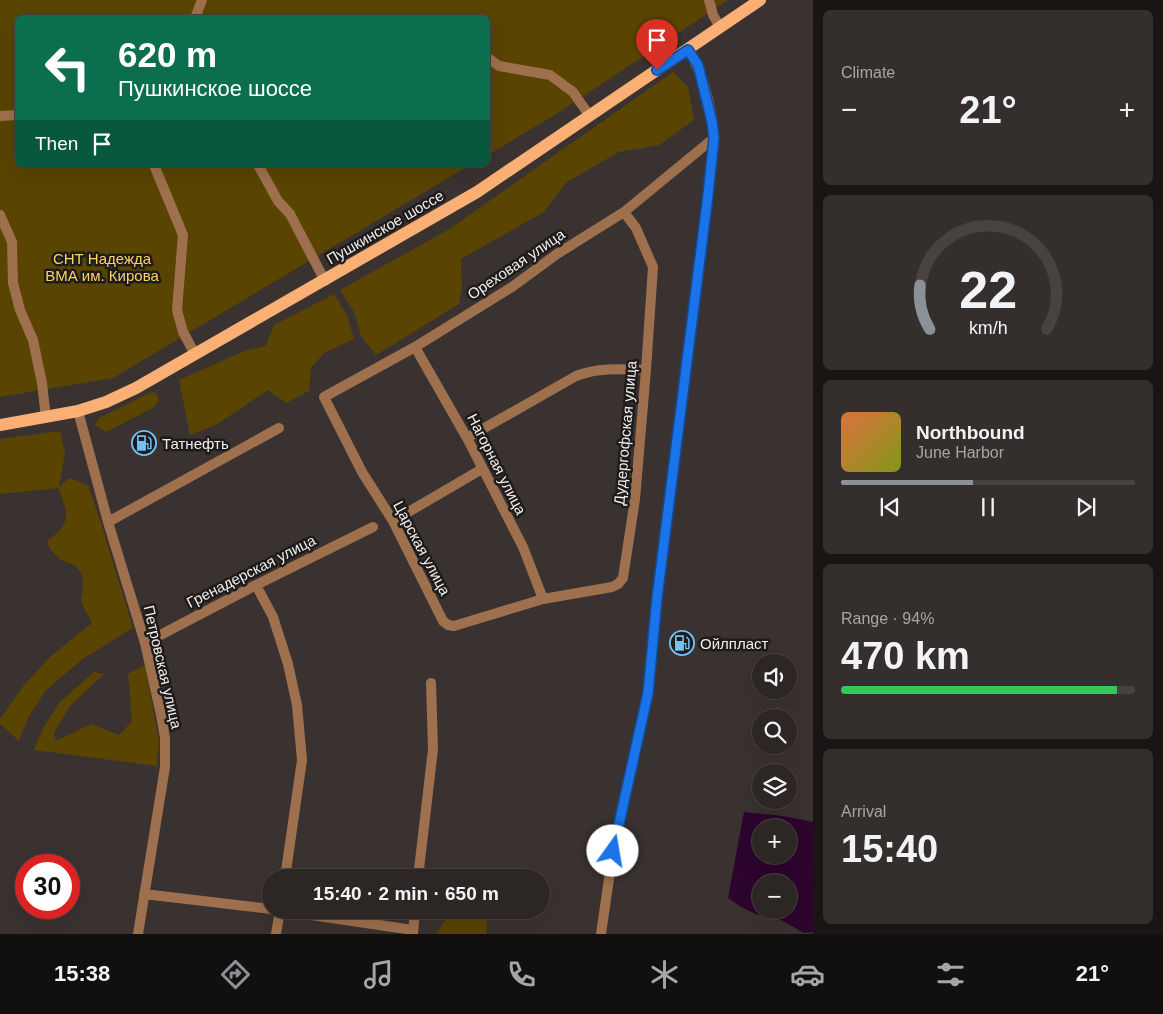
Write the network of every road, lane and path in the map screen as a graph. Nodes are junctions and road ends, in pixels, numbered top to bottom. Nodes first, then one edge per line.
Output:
1 (202, 0) edge
2 (709, 0) edge
3 (760, 0) edge
4 (195, 15) edge
5 (720, 28) junction
6 (688, 50) junction
7 (490, 59) edge
8 (15, 115) edge
9 (589, 115) junction
10 (0, 116) edge
11 (714, 138) junction
12 (155, 167) edge
13 (259, 167) edge
14 (624, 212) junction
15 (0, 215) edge
16 (325, 281) junction
17 (415, 347) junction
18 (195, 354) junction
19 (646, 370) junction
20 (324, 397) joint
21 (78, 411) junction
22 (46, 418) junction
23 (0, 425) edge
24 (278, 428) dead end
25 (467, 438) junction
26 (482, 469) junction
27 (393, 521) junction
28 (108, 522) junction
29 (373, 527) dead end
30 (256, 585) junction
31 (543, 599) junction
32 (144, 643) junction
33 (431, 684) dead end
34 (286, 869) edge
35 (419, 869) edge
36 (144, 894) junction
37 (262, 908) edge
38 (278, 919) edge
39 (334, 919) edge
40 (414, 919) edge
41 (413, 932) edge
42 (138, 934) edge
43 (276, 934) edge
44 (601, 934) edge

1 - 4 street
2 - 5 street
3 - 5 main road, Пушкинское шоссе
5 - 6 main road, Пушкинское шоссе
6 - 9 main road, Пушкинское шоссе
6 - 11 street
7 - 9 street
8 - 10 street
9 - 16 main road, Пушкинское шоссе
11 - 14 street, Ореховая улица
11 - 44 street
12 - 18 street
13 - 16 street
14 - 17 street, Ореховая улица
14 - 19 street, Дудергофская улица
15 - 22 street
16 - 18 main road, Пушкинское шоссе
17 - 20 street, Ореховая улица
17 - 25 street, Нагорная улица
18 - 21 main road, Пушкинское шоссе
19 - 25 street
19 - 31 street, Дудергофская улица
20 - 27 street, Царская улица
21 - 22 main road, Пушкинское шоссе
21 - 28 street, Петровская улица
22 - 23 main road, Пушкинское шоссе
24 - 28 street
25 - 26 street, Нагорная улица
26 - 27 street
26 - 31 street, Нагорная улица
27 - 31 street, Царская улица
28 - 32 street, Петровская улица
29 - 30 street, Гренадерская улица
30 - 32 street, Гренадерская улица
30 - 34 street
32 - 36 street, Петровская улица
33 - 35 street
36 - 37 street
36 - 42 street, Петровская улица
38 - 43 street
39 - 41 street
40 - 41 street

